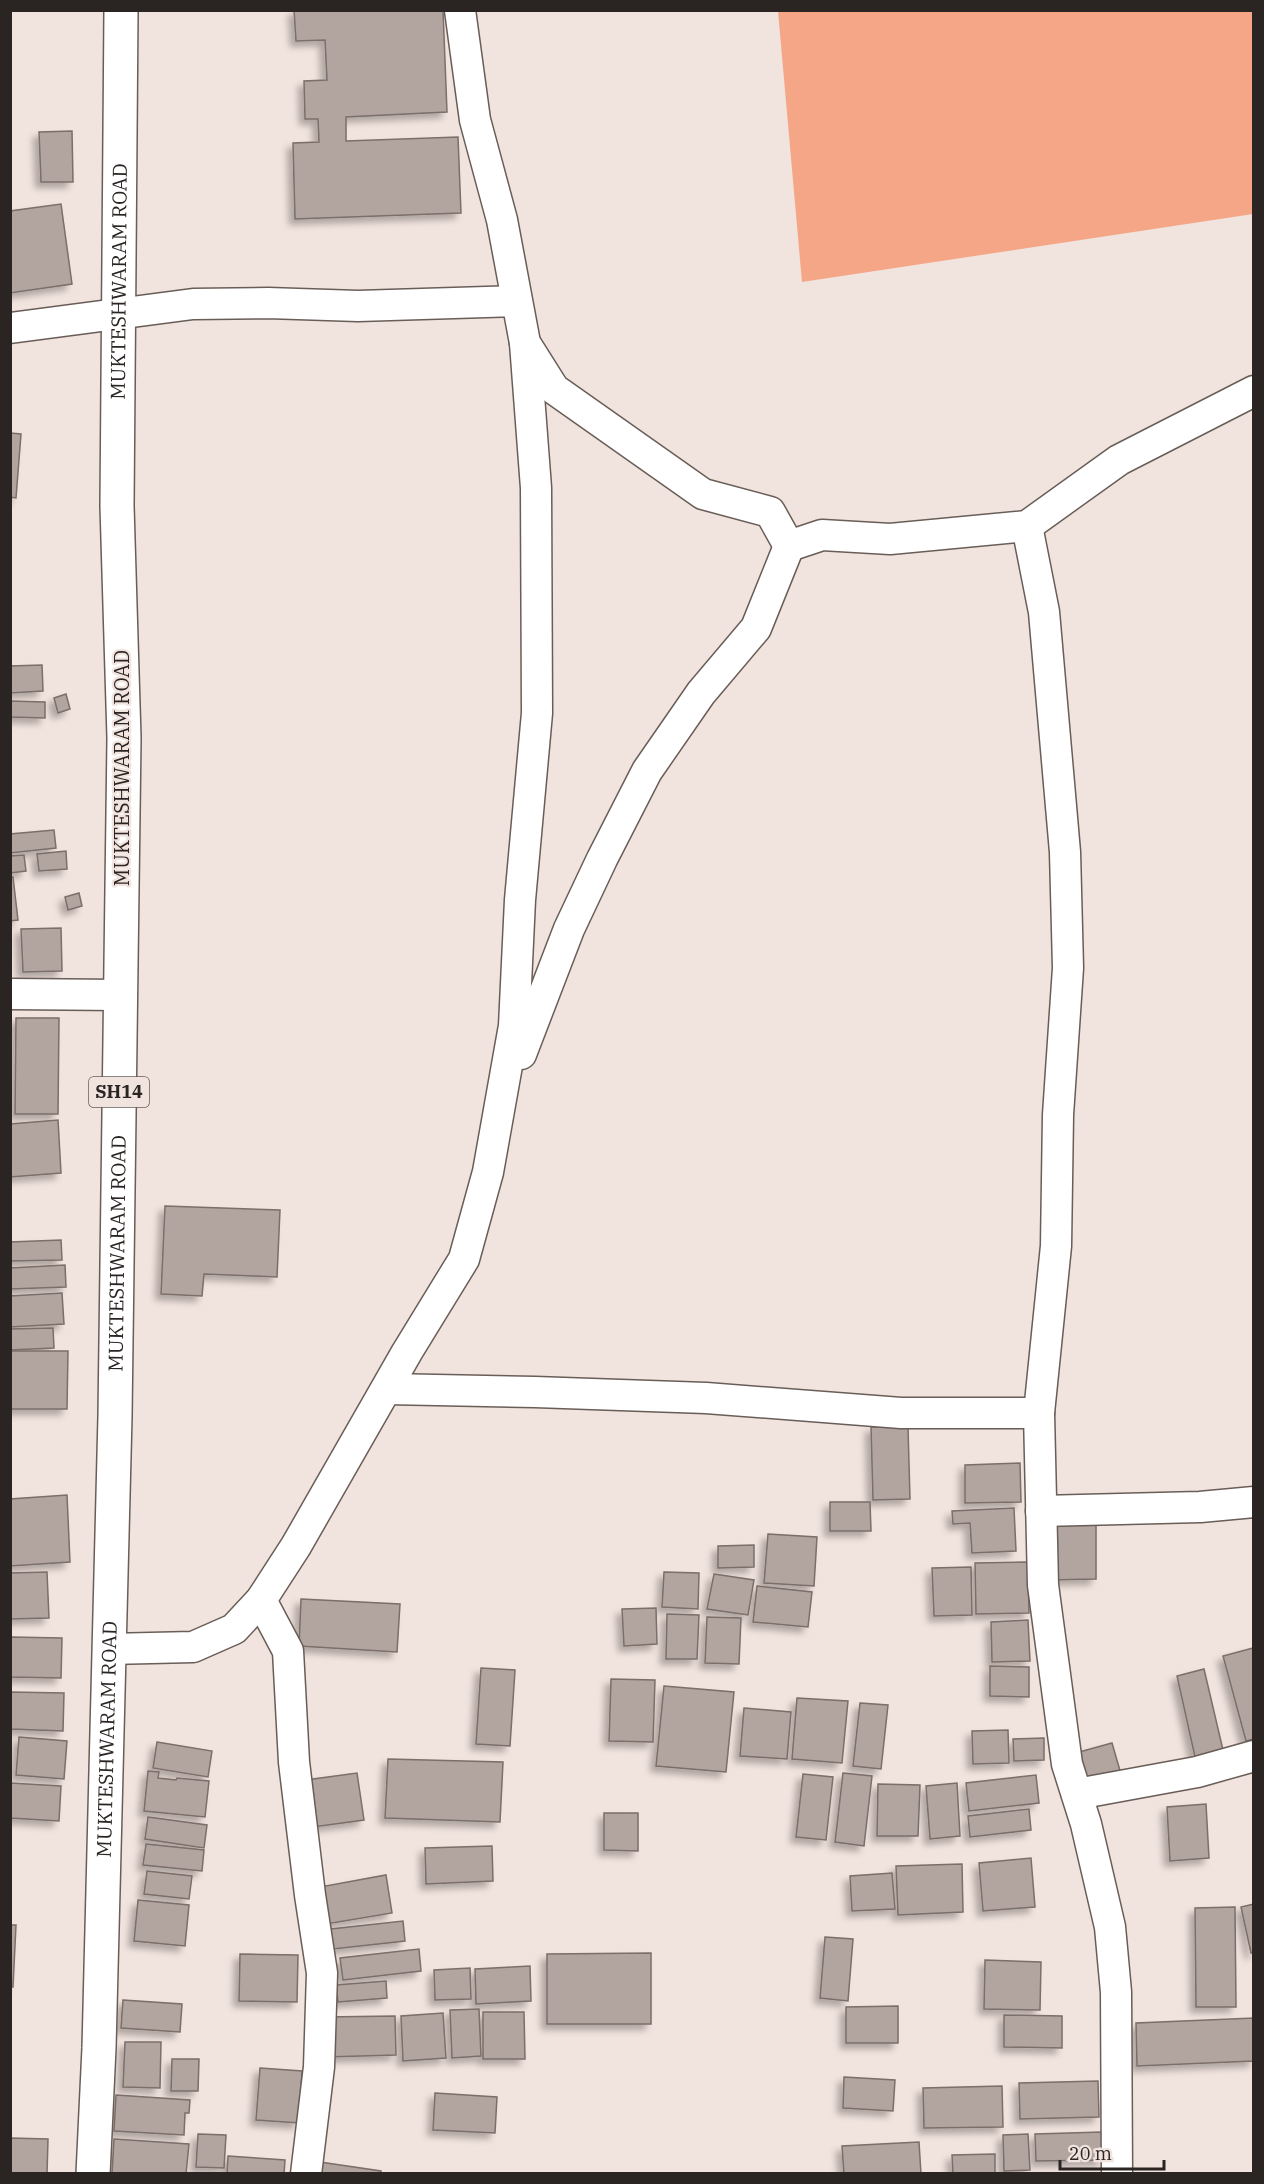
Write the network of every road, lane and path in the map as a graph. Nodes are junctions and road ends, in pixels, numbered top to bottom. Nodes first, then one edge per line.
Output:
1 (121, 10) edge
2 (460, 10) edge
3 (516, 301) junction
4 (119, 315) junction
5 (10, 328) edge
6 (525, 343) junction
7 (1254, 391) edge
8 (1027, 526) junction
9 (789, 546) junction
10 (10, 993) edge
11 (120, 995) junction
12 (501, 1107) junction
13 (387, 1389) junction
14 (1039, 1413) junction
15 (1254, 1502) edge
16 (1041, 1511) junction
17 (261, 1600) junction
18 (109, 1649) junction
19 (1254, 1756) edge
20 (1077, 1794) junction
21 (93, 2174) edge
22 (306, 2174) edge
23 (1117, 2174) edge

1 - 4 main road, MUKTESHWARAM ROAD / SH14
2 - 3 street
3 - 4 street
3 - 6 street
4 - 5 street
4 - 11 main road, MUKTESHWARAM ROAD / SH14
6 - 9 street
6 - 12 street
7 - 8 street
8 - 9 street
8 - 14 street
9 - 12 street
10 - 11 street
11 - 18 main road, MUKTESHWARAM ROAD / SH14
12 - 13 street
13 - 14 street
13 - 17 street
14 - 16 street
15 - 16 street
16 - 20 street
17 - 18 street
17 - 22 street
18 - 21 main road, MUKTESHWARAM ROAD / SH14
19 - 20 street
20 - 23 street

